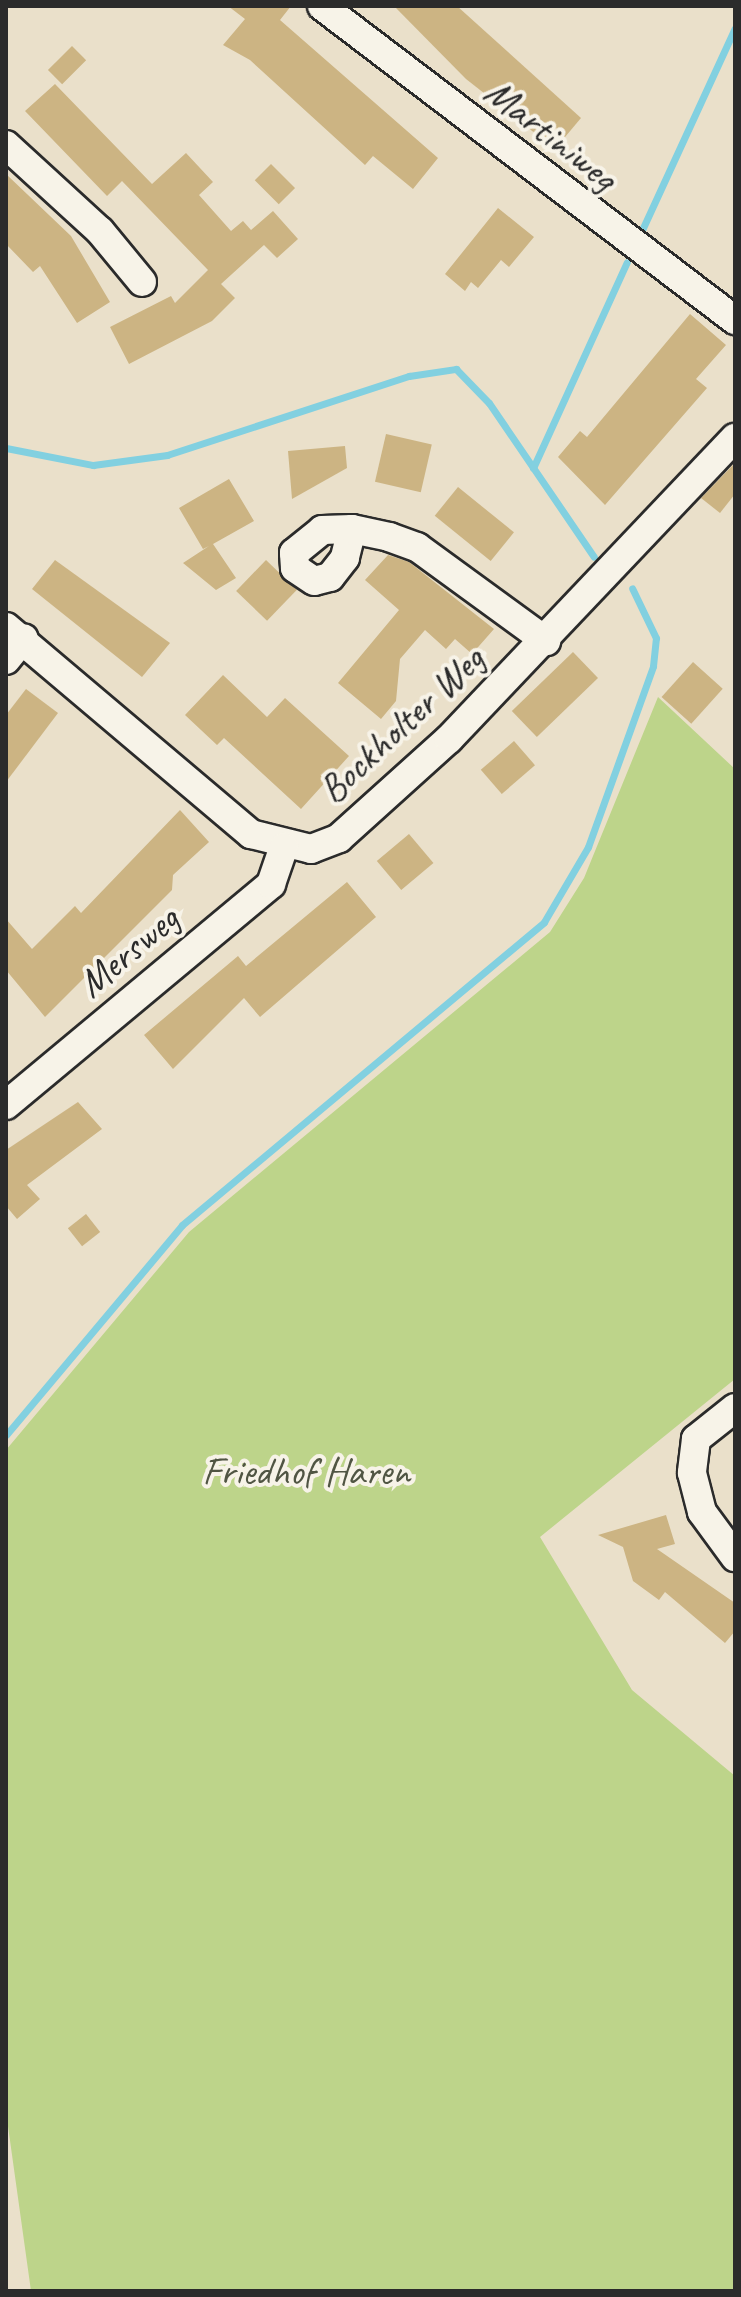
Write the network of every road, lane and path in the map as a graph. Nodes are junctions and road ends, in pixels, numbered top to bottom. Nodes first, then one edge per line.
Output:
1 (322, 6) edge
2 (6, 145) edge
3 (142, 282) dead end
4 (735, 320) edge
5 (735, 438) edge
6 (352, 529) dead end
7 (15, 632) edge
8 (546, 641) junction
9 (6, 660) edge
10 (284, 847) junction
11 (6, 1105) edge
12 (735, 1408) edge
13 (735, 1557) edge

1 - 4 street, Martiniweg
2 - 3 street
5 - 8 street, Bockholter Weg
6 - 8 street
7 - 9 street
7 - 10 street, Bockholter Weg
8 - 10 street, Bockholter Weg
10 - 11 street, Mersweg
12 - 13 street

